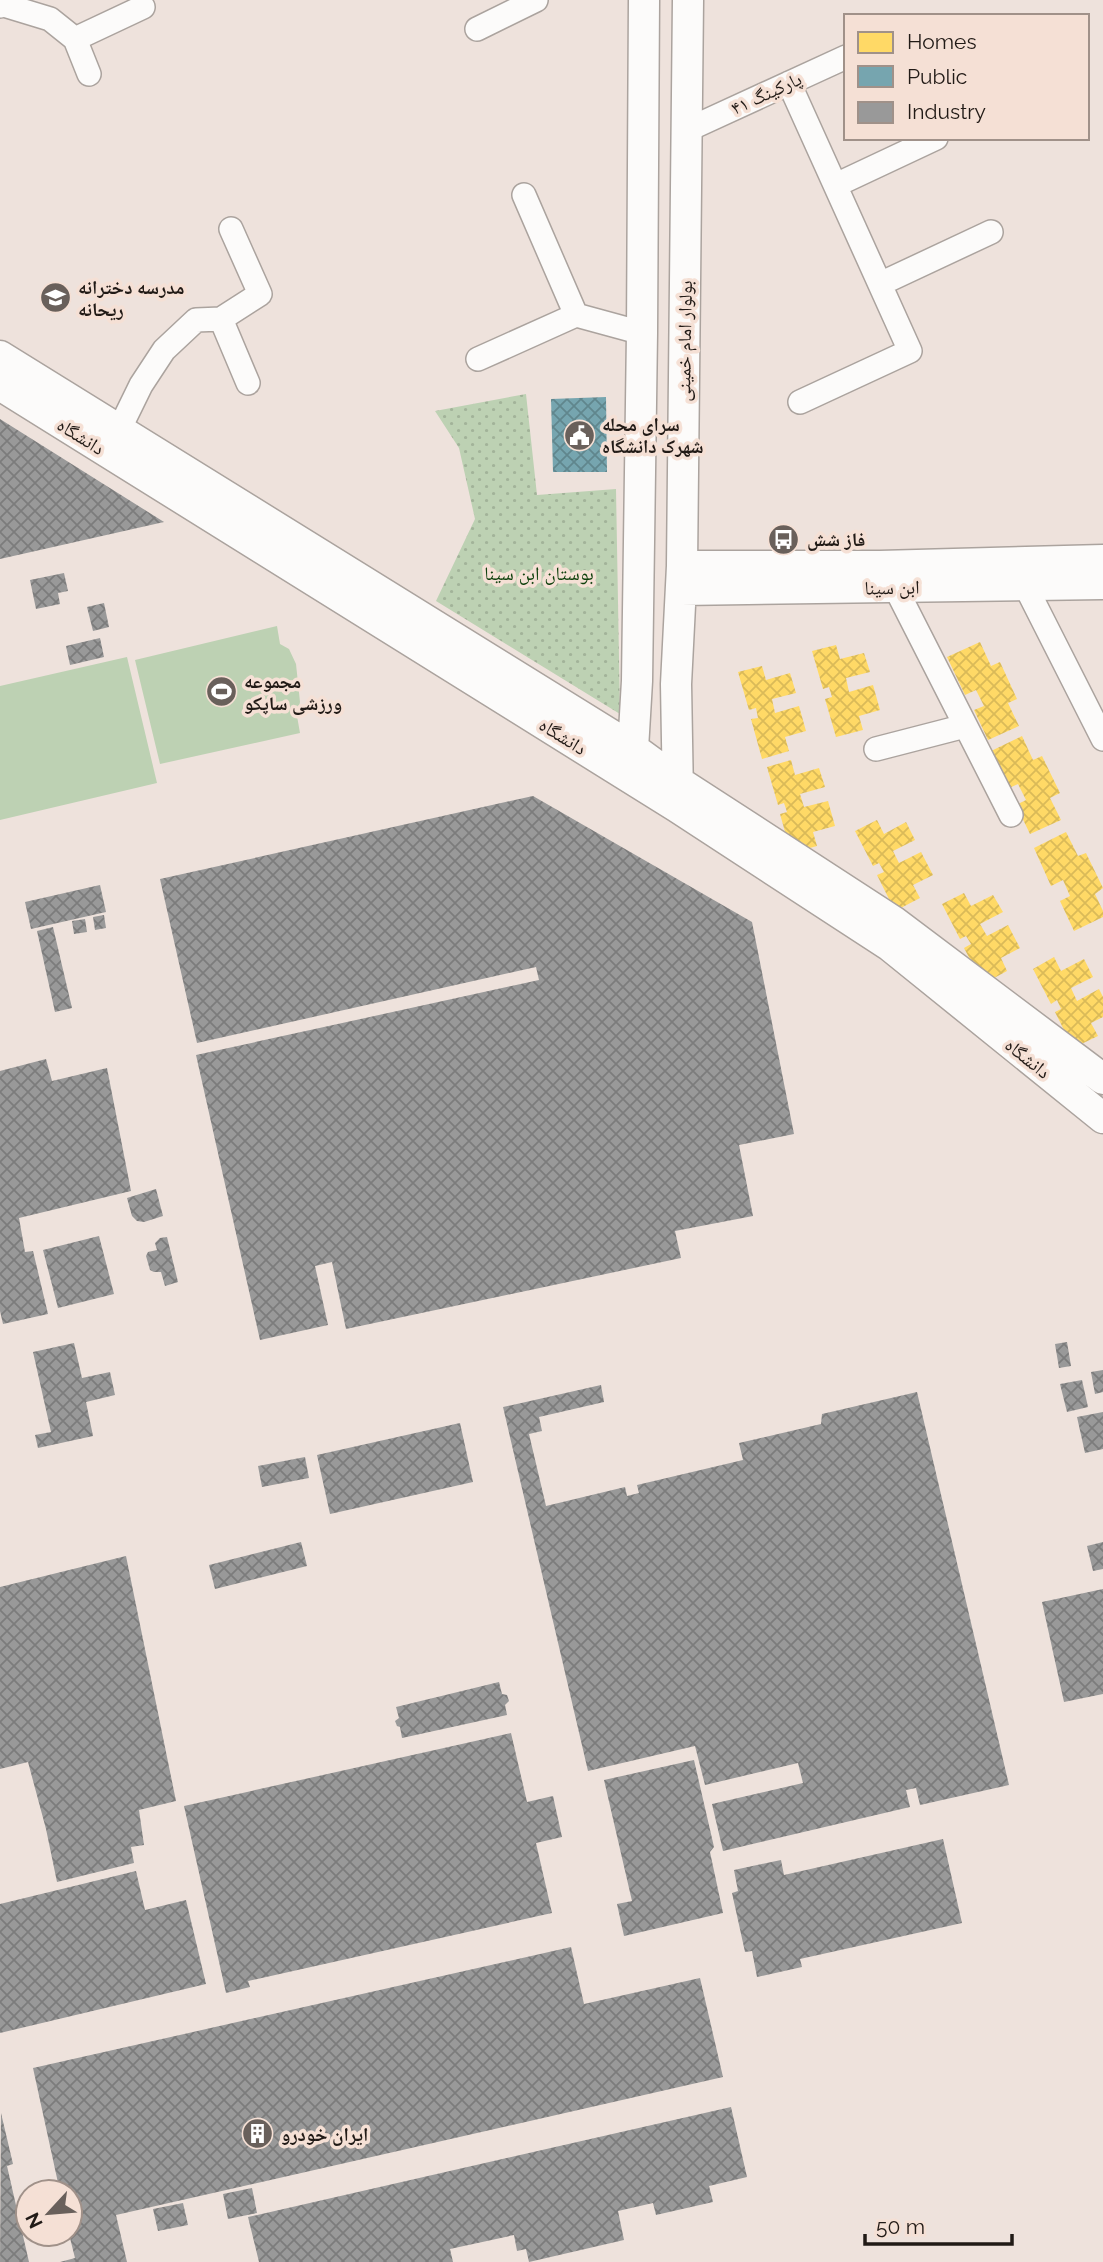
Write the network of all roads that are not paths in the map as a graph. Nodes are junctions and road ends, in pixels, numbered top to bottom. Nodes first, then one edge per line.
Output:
1 (536, 0) edge
2 (643, 0) edge
3 (688, 0) edge
4 (6, 4) edge
5 (143, 7) dead end
6 (477, 30) dead end
7 (75, 39) junction
8 (844, 58) edge
9 (89, 74) dead end
10 (789, 83) junction
11 (687, 130) junction
12 (932, 140) edge
13 (836, 186) junction
14 (524, 195) dead end
15 (231, 229) dead end
16 (991, 232) dead end
17 (880, 284) junction
18 (576, 315) junction
19 (221, 319) junction
20 (642, 333) junction
21 (0, 356) edge
22 (478, 359) dead end
23 (248, 383) dead end
24 (0, 385) edge
25 (800, 402) dead end
26 (119, 430) junction
27 (1103, 560) edge
28 (682, 578) junction
29 (1103, 584) edge
30 (1025, 585) junction
31 (895, 587) junction
32 (965, 726) junction
33 (1103, 739) edge
34 (634, 749) junction
35 (876, 749) dead end
36 (631, 778) junction
37 (678, 795) junction
38 (1011, 815) dead end
39 (1103, 1079) edge
40 (1103, 1118) edge

1 - 6 street
2 - 20 street
3 - 11 street, بولوار امام خمینی
4 - 7 street
5 - 7 street
7 - 9 street
8 - 10 street, پارکینگ ۴۱
10 - 11 street, پارکینگ ۴۱
10 - 13 street
11 - 28 street, بولوار امام خمینی
12 - 13 street
13 - 17 street
14 - 18 street
15 - 19 street
16 - 17 street
17 - 25 street
18 - 20 street
18 - 22 street
19 - 23 street
19 - 26 street
20 - 34 street
21 - 26 street, دانشگاه
24 - 36 street, دانشگاه
26 - 34 street, دانشگاه
27 - 28 street, ابن سینا
28 - 31 street, ابن سینا
28 - 37 street, بولوار امام خمینی
29 - 30 street, ابن سینا
30 - 31 street, ابن سینا
30 - 33 street
31 - 32 street
32 - 35 street
32 - 38 street
34 - 36 street
34 - 37 street, دانشگاه
36 - 37 street, دانشگاه
37 - 39 street, دانشگاه
37 - 40 street, دانشگاه

